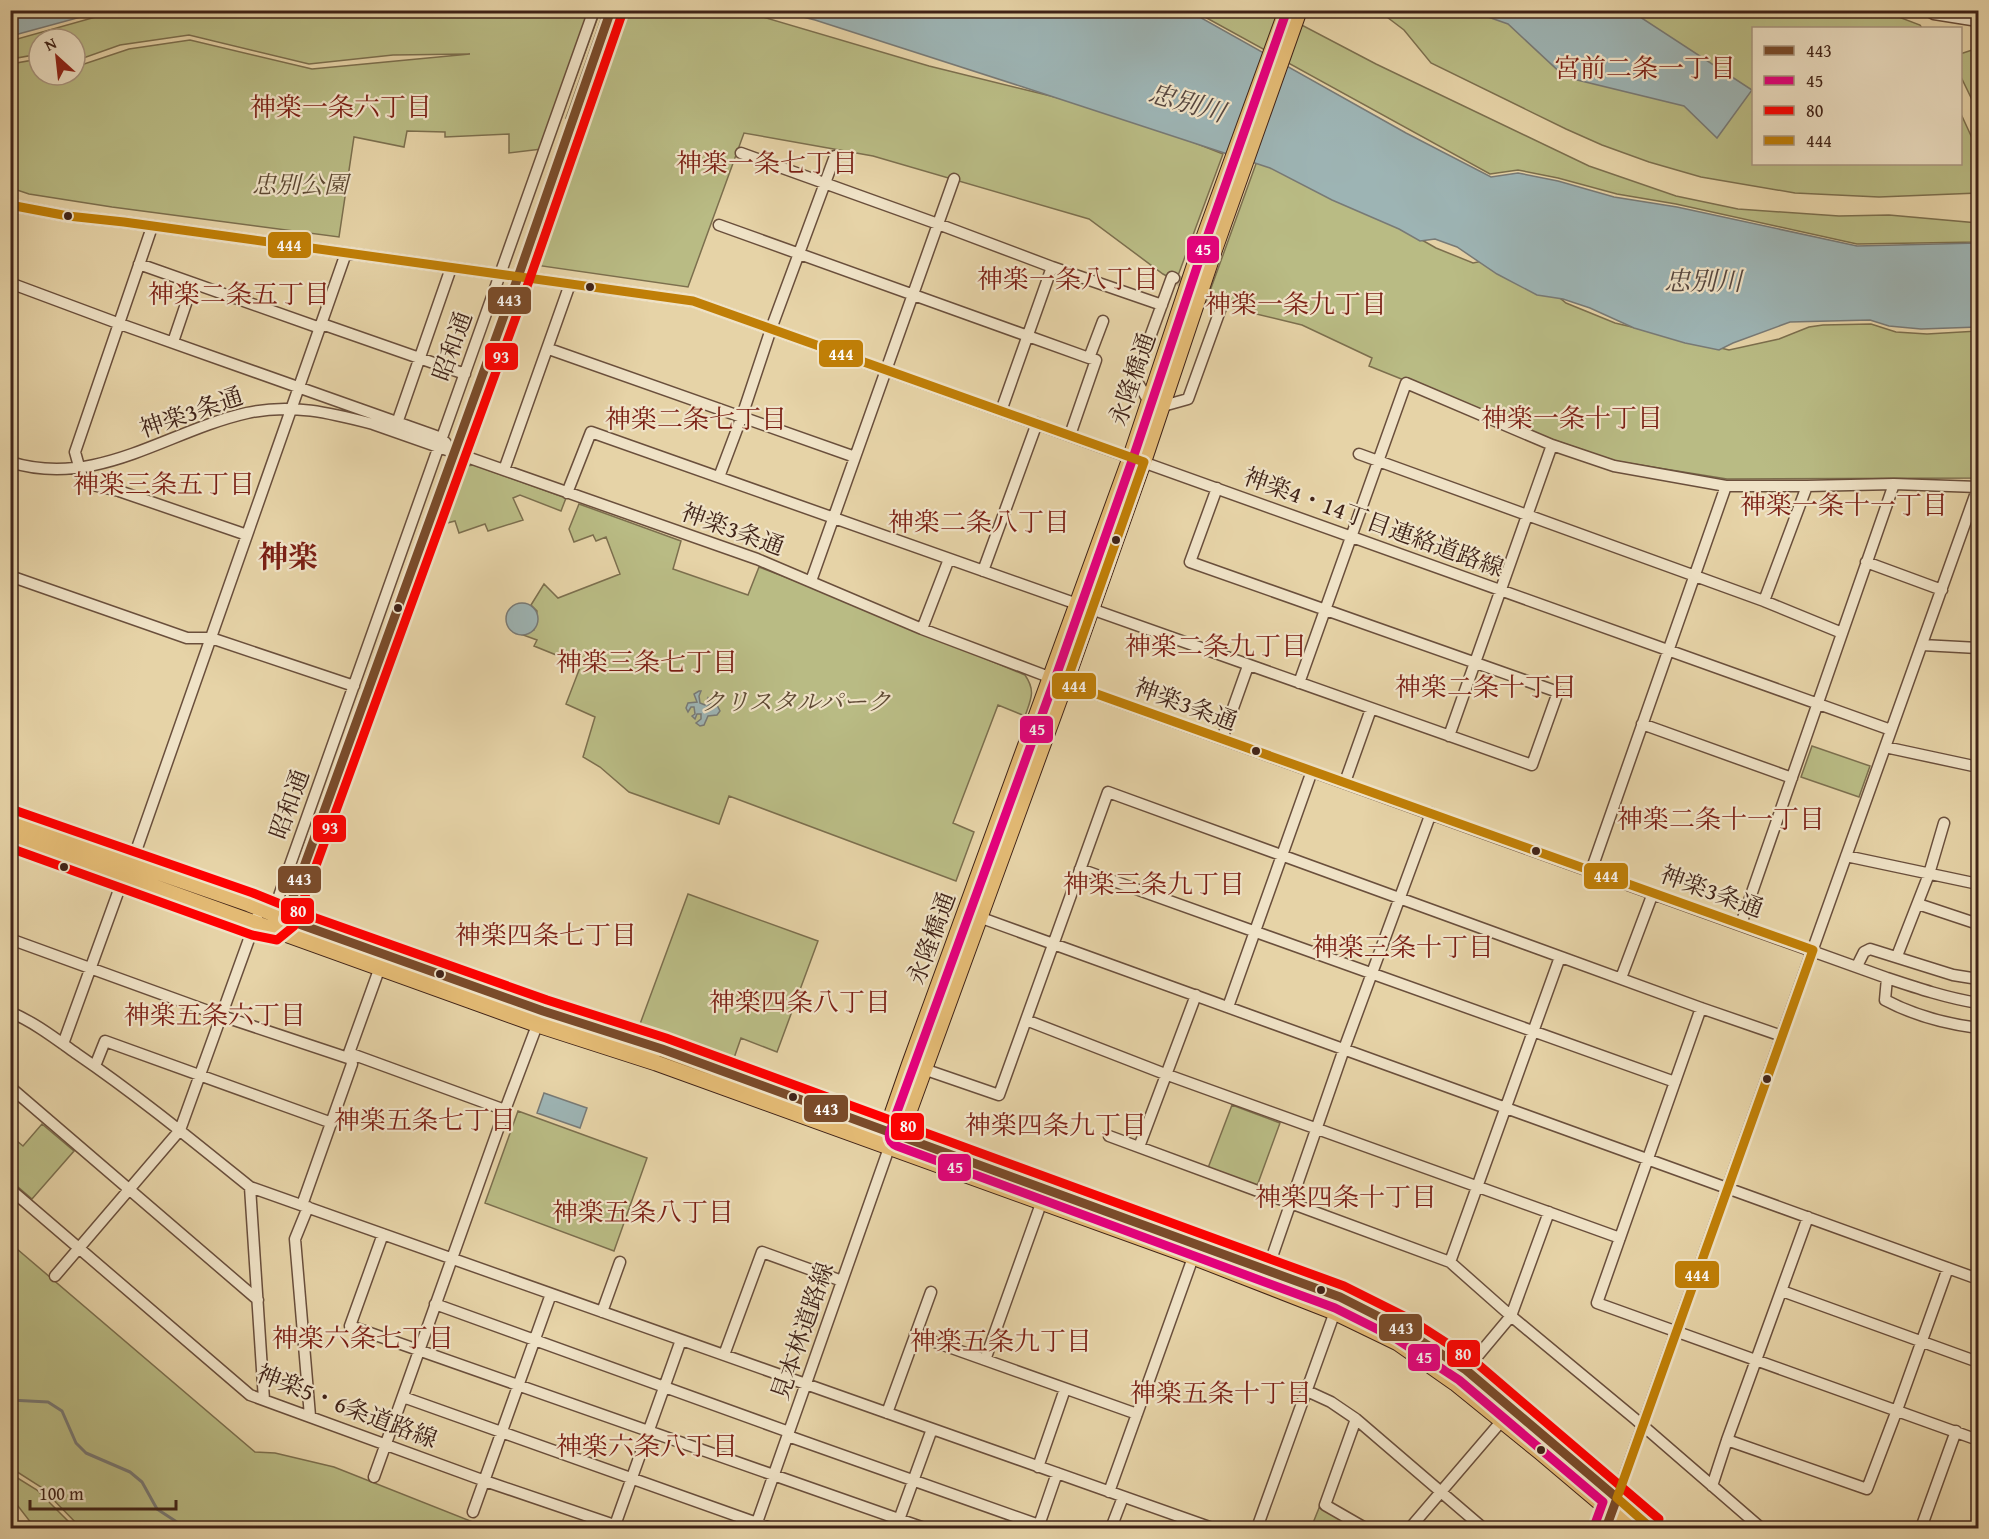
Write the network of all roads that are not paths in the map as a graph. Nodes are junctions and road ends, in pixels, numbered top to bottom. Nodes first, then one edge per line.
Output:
1 (594, 10) edge
2 (611, 10) edge
3 (1286, 10) edge
4 (1300, 10) edge
5 (1927, 10) edge
6 (1976, 10) edge
7 (1971, 17) edge
8 (741, 153) dead end
9 (835, 156) dead end
10 (954, 179) dead end
11 (825, 185) junction
12 (10, 205) edge
13 (938, 224) junction
14 (719, 225) dead end
15 (152, 227) junction
16 (346, 253) junction
17 (800, 253) junction
18 (139, 264) junction
19 (1052, 267) junction
20 (451, 268) junction
21 (500, 275) junction
22 (518, 277) junction
23 (1174, 278) dead end
24 (10, 283) edge
25 (193, 283) junction
26 (570, 284) junction
27 (912, 295) junction
28 (1218, 303) dead end
29 (1162, 305) junction
30 (1103, 321) dead end
31 (120, 324) junction
32 (321, 326) junction
33 (771, 329) junction
34 (1027, 336) junction
35 (173, 342) junction
36 (549, 349) junction
37 (420, 358) junction
38 (1089, 358) junction
39 (885, 370) junction
40 (465, 374) junction
41 (299, 388) junction
42 (1156, 404) junction
43 (293, 408) junction
44 (1001, 411) junction
45 (742, 416) junction
46 (398, 423) junction
47 (1037, 423) junction
48 (1070, 435) junction
49 (440, 442) junction
50 (1552, 445) junction
51 (454, 452) junction
52 (1359, 454) dead end
53 (855, 457) junction
54 (1130, 457) junction
55 (10, 462) edge
56 (1144, 462) junction
57 (1378, 462) junction
58 (78, 468) junction
59 (504, 470) junction
60 (719, 477) junction
61 (1894, 484) junction
62 (1726, 486) junction
63 (1807, 486) junction
64 (1217, 488) junction
65 (567, 493) junction
66 (1527, 516) junction
67 (834, 517) junction
68 (247, 535) junction
69 (1351, 536) junction
70 (949, 559) junction
71 (1866, 562) junction
72 (983, 571) junction
73 (10, 576) edge
74 (1694, 576) junction
75 (811, 581) junction
76 (1500, 590) junction
77 (1942, 590) junction
78 (1764, 601) junction
79 (1076, 604) junction
80 (1092, 609) junction
81 (1325, 611) junction
82 (922, 629) junction
83 (1842, 633) junction
84 (211, 638) junction
85 (1922, 645) junction
86 (1978, 648) edge
87 (1669, 650) junction
88 (1474, 663) junction
89 (1248, 666) junction
90 (1049, 677) junction
91 (1299, 682) junction
92 (1066, 683) junction
93 (354, 686) junction
94 (1818, 703) junction
95 (1371, 708) junction
96 (1642, 724) junction
97 (1891, 730) junction
98 (1449, 735) junction
99 (1222, 739) junction
100 (1885, 747) junction
101 (1978, 767) edge
102 (1312, 771) junction
103 (1792, 778) junction
104 (1345, 783) junction
105 (1431, 813) junction
106 (10, 820) edge
107 (1944, 823) dead end
108 (10, 835) edge
109 (1846, 855) junction
110 (1282, 856) junction
111 (126, 869) junction
112 (1080, 869) junction
113 (1591, 870) junction
114 (1929, 874) junction
115 (1978, 884) edge
116 (1653, 893) junction
117 (1400, 899) junction
118 (1918, 904) junction
119 (965, 912) junction
120 (980, 917) junction
121 (270, 918) junction
122 (1741, 924) junction
123 (1978, 924) edge
124 (1254, 932) junction
125 (10, 939) edge
126 (1053, 944) junction
127 (1813, 950) junction
128 (1898, 956) junction
129 (1560, 957) junction
130 (1857, 966) junction
131 (89, 967) junction
132 (380, 967) junction
133 (1373, 974) junction
134 (1621, 978) junction
135 (1887, 978) junction
136 (1978, 979) edge
137 (1196, 995) junction
138 (1978, 1003) edge
139 (1228, 1007) junction
140 (1701, 1008) junction
141 (10, 1012) edge
142 (222, 1016) junction
143 (540, 1018) junction
144 (1026, 1020) junction
145 (1978, 1028) edge
146 (1533, 1030) junction
147 (1782, 1036) junction
148 (63, 1044) junction
149 (1344, 1049) junction
150 (350, 1056) junction
151 (909, 1064) junction
152 (94, 1066) junction
153 (924, 1070) junction
154 (1166, 1074) junction
155 (201, 1076) junction
156 (1675, 1082) junction
157 (10, 1087) edge
158 (1505, 1108) junction
159 (505, 1110) junction
160 (332, 1124) junction
161 (1316, 1129) junction
162 (180, 1130) junction
163 (894, 1132) junction
164 (1109, 1136) dead end
165 (1139, 1147) junction
166 (889, 1148) junction
167 (1647, 1159) junction
168 (249, 1186) junction
169 (1479, 1187) junction
170 (1728, 1188) junction
171 (10, 1189) edge
172 (129, 1189) junction
173 (1044, 1196) junction
174 (1291, 1203) junction
175 (305, 1206) junction
176 (1549, 1212) junction
177 (1808, 1217) junction
178 (383, 1234) junction
179 (1620, 1238) junction
180 (80, 1248) junction
181 (1196, 1251) junction
182 (452, 1258) junction
183 (620, 1262) dead end
184 (1450, 1262) junction
185 (1948, 1268) junction
186 (55, 1275) dead end
187 (1265, 1277) junction
188 (1978, 1279) edge
189 (842, 1281) junction
190 (1782, 1291) junction
191 (931, 1292) dead end
192 (551, 1294) junction
193 (258, 1299) junction
194 (435, 1304) junction
195 (1337, 1304) junction
196 (602, 1312) junction
197 (1510, 1316) junction
198 (1676, 1331) junction
199 (915, 1335) junction
200 (535, 1340) junction
201 (681, 1340) junction
202 (1922, 1342) junction
203 (418, 1350) junction
204 (724, 1355) junction
205 (985, 1360) junction
206 (1757, 1360) junction
207 (1978, 1362) edge
208 (1466, 1370) junction
209 (1455, 1383) junction
210 (806, 1384) junction
211 (519, 1385) junction
212 (664, 1387) junction
213 (1065, 1389) junction
214 (1306, 1391) junction
215 (403, 1397) junction
216 (264, 1400) junction
217 (1511, 1409) junction
218 (1897, 1410) junction
219 (887, 1413) junction
220 (1137, 1414) junction
221 (310, 1416) junction
222 (1356, 1419) junction
223 (1501, 1422) junction
224 (1642, 1426) junction
225 (933, 1429) junction
226 (648, 1431) junction
227 (1956, 1431) junction
228 (503, 1432) junction
229 (789, 1434) junction
230 (1727, 1440) junction
231 (1978, 1440) edge
232 (386, 1445) junction
233 (1038, 1467) junction
234 (1057, 1473) junction
235 (774, 1475) junction
236 (374, 1477) dead end
237 (632, 1479) junction
238 (485, 1481) junction
239 (914, 1481) junction
240 (1712, 1486) junction
241 (1109, 1492) junction
242 (1441, 1492) junction
243 (1123, 1497) junction
244 (1614, 1505) junction
245 (473, 1512) dead end
246 (898, 1524) edge
247 (1186, 1524) edge
248 (755, 1526) edge
249 (1038, 1527) edge
250 (617, 1528) edge
251 (771, 1528) edge
252 (924, 1528) edge
253 (1111, 1528) edge
254 (1212, 1528) edge
255 (1257, 1528) edge
256 (1365, 1528) edge
257 (1410, 1528) edge
258 (1483, 1528) edge
259 (1606, 1528) edge
260 (1630, 1528) edge
261 (1651, 1528) edge
262 (1761, 1528) edge
263 (1921, 1528) edge

1 - 21 street, 昭和通
2 - 22 street, 昭和通
3 - 42 main road, 永隆橋通
4 - 42 main road, 永隆橋通
5 - 7 street
6 - 7 street
8 - 11 street
9 - 11 street
10 - 13 street
11 - 13 street
11 - 17 street
12 - 15 street, 神楽4・14丁目連絡道路線
13 - 19 street
13 - 27 street
14 - 17 street
15 - 16 street, 神楽4・14丁目連絡道路線
15 - 18 street
16 - 20 street, 神楽4・14丁目連絡道路線
16 - 32 street
17 - 27 street
17 - 33 street
18 - 25 street
18 - 31 street
19 - 29 street
19 - 34 street
20 - 21 street, 神楽4・14丁目連絡道路線
20 - 37 street
21 - 22 street, 神楽4・14丁目連絡道路線
21 - 40 street, 昭和通
22 - 26 street, 神楽4・14丁目連絡道路線
22 - 51 street, 昭和通
23 - 29 street
24 - 31 street
25 - 32 street
25 - 35 street
26 - 33 street, 神楽4・14丁目連絡道路線
26 - 36 street
27 - 34 street
27 - 39 street
28 - 42 street
29 - 42 street
30 - 38 street
31 - 35 street
31 - 58 street
32 - 37 street
32 - 41 street
33 - 39 street, 神楽4・14丁目連絡道路線
33 - 45 street
34 - 38 street
34 - 44 street
35 - 41 street
36 - 45 street
36 - 59 street
37 - 40 street
37 - 46 street
38 - 48 street
39 - 44 street, 神楽4・14丁目連絡道路線
39 - 53 street
40 - 49 street, 昭和通
41 - 43 street
41 - 46 street
42 - 54 main road, 永隆橋通
42 - 56 main road, 永隆橋通
43 - 49 street, 神楽3条通
43 - 58 street, 神楽3条通
43 - 68 street
44 - 47 street, 神楽4・14丁目連絡道路線
45 - 53 street
45 - 60 street
46 - 49 street
47 - 48 street, 神楽4・14丁目連絡道路線
47 - 72 street
48 - 54 street, 神楽4・14丁目連絡道路線
49 - 51 street, 神楽3条通
49 - 93 street, 昭和通
50 - 57 street
50 - 62 street
50 - 66 street
51 - 59 street, 神楽3条通
51 - 121 street, 昭和通
52 - 57 street
53 - 67 street
54 - 56 street, 神楽4・14丁目連絡道路線
54 - 79 main road, 永隆橋通
55 - 58 street, 神楽3条通
56 - 64 street, 神楽4・14丁目連絡道路線
56 - 80 main road, 永隆橋通
57 - 66 street
57 - 69 street
58 - 68 street
59 - 65 street, 神楽3条通
60 - 65 street
60 - 67 street
61 - 63 street
61 - 71 street
61 - 77 street
62 - 63 street
62 - 74 street
63 - 78 street
64 - 69 street, 神楽4・14丁目連絡道路線
64 - 81 street
65 - 75 street, 神楽3条通
66 - 74 street
66 - 76 street
67 - 70 street
67 - 75 street
68 - 84 street
69 - 76 street, 神楽4・14丁目連絡道路線
69 - 81 street
70 - 72 street
70 - 82 street
71 - 77 street
71 - 83 street
72 - 79 street
73 - 84 street
74 - 78 street
74 - 87 street
75 - 82 street, 神楽3条通
76 - 87 street, 神楽4・14丁目連絡道路線
76 - 88 street
77 - 85 street
78 - 83 street
79 - 80 street
79 - 90 main road, 永隆橋通
80 - 89 street
80 - 92 main road, 永隆橋通
81 - 88 street
81 - 91 street
82 - 90 street, 神楽3条通
83 - 94 street
84 - 93 street
84 - 111 street
85 - 86 street
85 - 97 street
87 - 94 street, 神楽4・14丁目連絡道路線
87 - 96 street
88 - 98 street
88 - 98 street
89 - 91 street
89 - 99 street
90 - 92 street, 神楽3条通
90 - 119 main road, 永隆橋通
91 - 95 street
92 - 99 street, 神楽3条通
92 - 120 main road, 永隆橋通
93 - 121 street, 昭和通
94 - 97 street, 神楽4・14丁目連絡道路線
94 - 103 street
95 - 98 street
95 - 104 street
96 - 103 street
96 - 113 street
97 - 100 street
99 - 102 street, 神楽3条通
100 - 101 street
100 - 109 street
102 - 104 street, 神楽3条通
102 - 110 street
103 - 122 street
104 - 105 street, 神楽3条通
105 - 113 street, 神楽3条通
105 - 117 street
106 - 111 highway
107 - 114 street
108 - 111 highway
109 - 114 street
109 - 127 street
110 - 112 street
110 - 117 street
110 - 124 street
111 - 121 highway
111 - 131 street
112 - 124 street
112 - 126 street
113 - 116 street, 神楽3条通
114 - 115 street
114 - 118 street
116 - 122 street, 神楽3条通
116 - 134 street
117 - 129 street
117 - 133 street
118 - 123 street
118 - 128 street
119 - 120 street
119 - 151 main road, 永隆橋通
120 - 126 street
120 - 153 main road, 永隆橋通
121 - 132 highway
121 - 142 street
121 - 143 highway
122 - 127 street, 神楽3条通
124 - 133 street
124 - 139 street
125 - 131 street
126 - 137 street
126 - 144 street
127 - 130 street, 神楽3条通
127 - 147 street
128 - 130 street
128 - 136 street
129 - 134 street
129 - 146 street
130 - 135 street, 神楽3条通
131 - 142 street
131 - 148 street
132 - 143 highway
132 - 150 street
133 - 146 street
133 - 149 street
134 - 140 street
135 - 138 street, 神楽3条通
135 - 145 street
137 - 139 street
137 - 154 street
139 - 149 street
140 - 147 street
140 - 156 street
141 - 148 street
142 - 150 street
142 - 155 street
143 - 159 street
143 - 163 highway
143 - 166 highway
144 - 153 street
144 - 154 street
146 - 156 street
146 - 158 street
147 - 170 street
148 - 152 street
149 - 158 street
149 - 161 street
150 - 159 street
150 - 160 street
151 - 153 street
151 - 163 main road, 永隆橋通
152 - 155 street
152 - 162 street
153 - 163 main road, 永隆橋通
154 - 161 street
154 - 165 street
155 - 160 street
155 - 162 street
156 - 167 street
157 - 172 street
158 - 167 street
158 - 169 street
159 - 182 street
160 - 175 street
161 - 169 street
161 - 174 street
162 - 168 street
162 - 172 street
163 - 166 main road, 永隆橋通
163 - 173 highway
164 - 165 street
165 - 174 street
166 - 173 highway
166 - 189 street, 見本林道路線
167 - 170 street
167 - 179 street
168 - 175 street
168 - 193 street
169 - 176 street
169 - 184 street
170 - 177 street
170 - 198 street
171 - 180 street, 神楽5・6条道路線
172 - 180 street
172 - 193 street
173 - 181 highway
173 - 205 street
174 - 184 street
174 - 187 street
175 - 178 street
175 - 221 street
176 - 179 street
176 - 197 street
177 - 185 street
177 - 190 street
178 - 182 street
178 - 203 street
179 - 198 street
180 - 186 street
180 - 216 street, 神楽5・6条道路線
181 - 187 highway
181 - 220 street
182 - 192 street
182 - 194 street
183 - 196 street
184 - 197 street
185 - 188 street
185 - 202 street
187 - 195 highway
189 - 204 street
189 - 210 street, 見本林道路線
190 - 202 street
190 - 206 street
191 - 199 street
192 - 196 street
192 - 200 street
193 - 216 street
194 - 200 street
194 - 203 street
195 - 208 highway
195 - 209 highway
195 - 214 street
196 - 201 street
197 - 208 street
197 - 224 street
198 - 206 street
198 - 224 street
199 - 205 street
199 - 219 street
200 - 211 street
200 - 212 street
201 - 204 street
201 - 212 street
202 - 207 street
202 - 218 street
203 - 211 street
203 - 215 street
204 - 210 street
205 - 213 street
206 - 218 street
206 - 230 street
208 - 209 street
208 - 217 highway
209 - 223 highway
210 - 219 street
210 - 229 street, 見本林道路線
211 - 226 street
211 - 228 street
212 - 226 street
212 - 229 street
213 - 220 street
213 - 233 street
214 - 222 street
214 - 255 street
215 - 228 street
215 - 232 street
216 - 221 street, 神楽5・6条道路線
217 - 223 street
217 - 244 highway
218 - 227 street
218 - 230 street
219 - 225 street
220 - 241 street
221 - 232 street, 神楽5・6条道路線
222 - 242 street
222 - 256 street
223 - 242 street
223 - 244 highway
224 - 240 street
224 - 244 street
225 - 233 street
225 - 239 street
226 - 235 street
226 - 237 street
227 - 231 street
227 - 263 street
228 - 237 street
228 - 238 street
229 - 235 street, 見本林道路線
229 - 239 street
230 - 240 street
232 - 236 street
232 - 238 street, 神楽5・6条道路線
233 - 234 street
234 - 241 street
234 - 249 street
235 - 246 street
235 - 248 street, 見本林道路線
237 - 248 street
237 - 250 street
238 - 245 street
238 - 250 street, 神楽5・6条道路線
239 - 246 street
239 - 249 street
240 - 262 street
241 - 243 street
242 - 257 street
242 - 258 street
243 - 247 street
243 - 253 street
244 - 259 street
244 - 260 highway
244 - 261 highway
246 - 252 street
247 - 254 street
248 - 251 street

